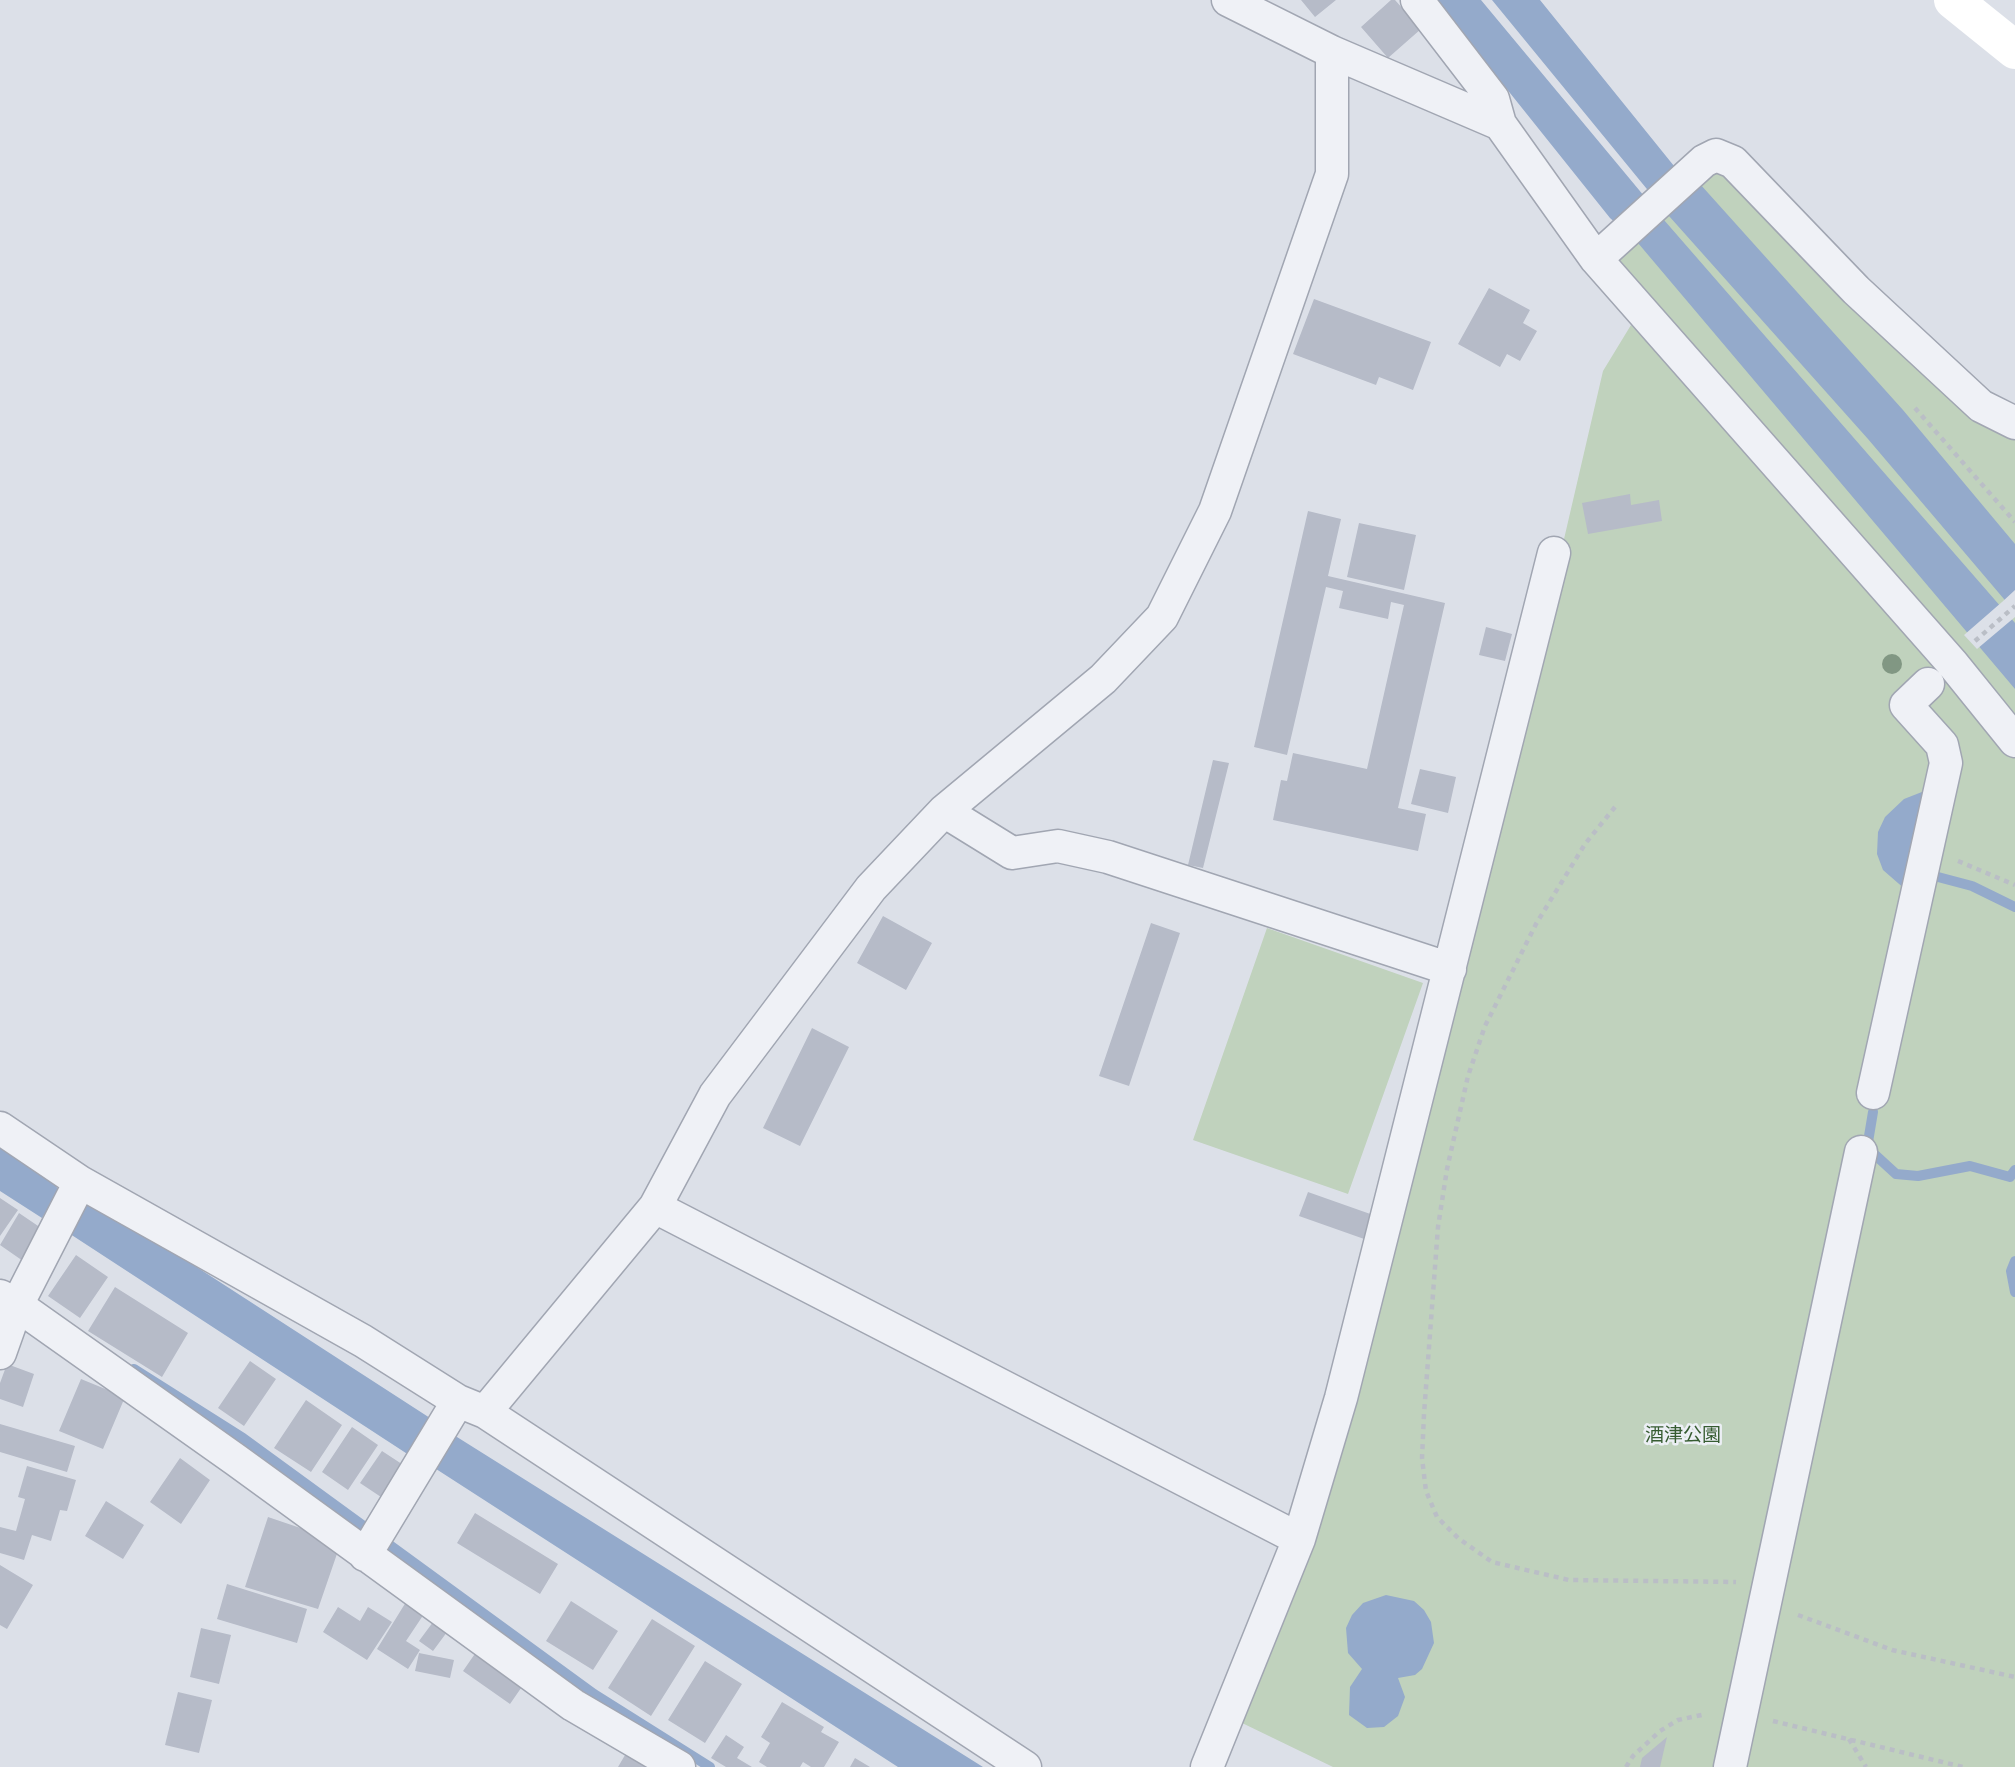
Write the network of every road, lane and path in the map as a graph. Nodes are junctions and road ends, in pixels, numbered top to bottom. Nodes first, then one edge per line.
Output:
1 (1228, 0) edge
2 (1417, 0) edge
3 (1953, 0) edge
4 (2015, 51) edge
5 (1332, 52) junction
6 (1500, 124) junction
7 (1606, 250) junction
8 (1914, 408) dead end
9 (2015, 423) edge
10 (2015, 522) edge
11 (1554, 552) dead end
12 (2015, 606) edge
13 (1967, 649) dead end
14 (1928, 684) dead end
15 (2015, 741) edge
16 (1615, 807) dead end
17 (944, 811) junction
18 (1927, 851) junction
19 (2015, 885) edge
20 (1450, 969) junction
21 (1873, 1093) dead end
22 (0, 1128) edge
23 (1861, 1152) dead end
24 (79, 1182) junction
25 (655, 1207) junction
26 (8, 1301) edge
27 (0, 1353) edge
28 (471, 1406) junction
29 (1300, 1539) junction
30 (365, 1555) junction
31 (1769, 1590) junction
32 (2015, 1677) edge
33 (1742, 1714) junction
34 (1849, 1739) junction
35 (679, 1767) edge
36 (1025, 1767) edge
37 (1207, 1767) edge
38 (1626, 1767) edge
39 (1730, 1767) edge
40 (1866, 1767) edge
41 (1963, 1767) edge

1 - 5 street
2 - 6 street
3 - 4 main road
5 - 6 street
5 - 17 street
6 - 7 street
7 - 9 street
7 - 15 street
8 - 10 path
11 - 20 street
12 - 13 path
14 - 18 street
16 - 31 path
17 - 20 street
17 - 25 street
18 - 19 path
18 - 21 street
20 - 29 street
22 - 24 street
23 - 31 street
24 - 26 street
24 - 28 street
25 - 28 street
25 - 29 street
26 - 27 street
26 - 30 street
28 - 30 street
28 - 36 street
29 - 37 street
30 - 35 street
31 - 32 path
31 - 33 street
33 - 34 path
33 - 38 path
33 - 39 street
34 - 40 path
34 - 41 path

